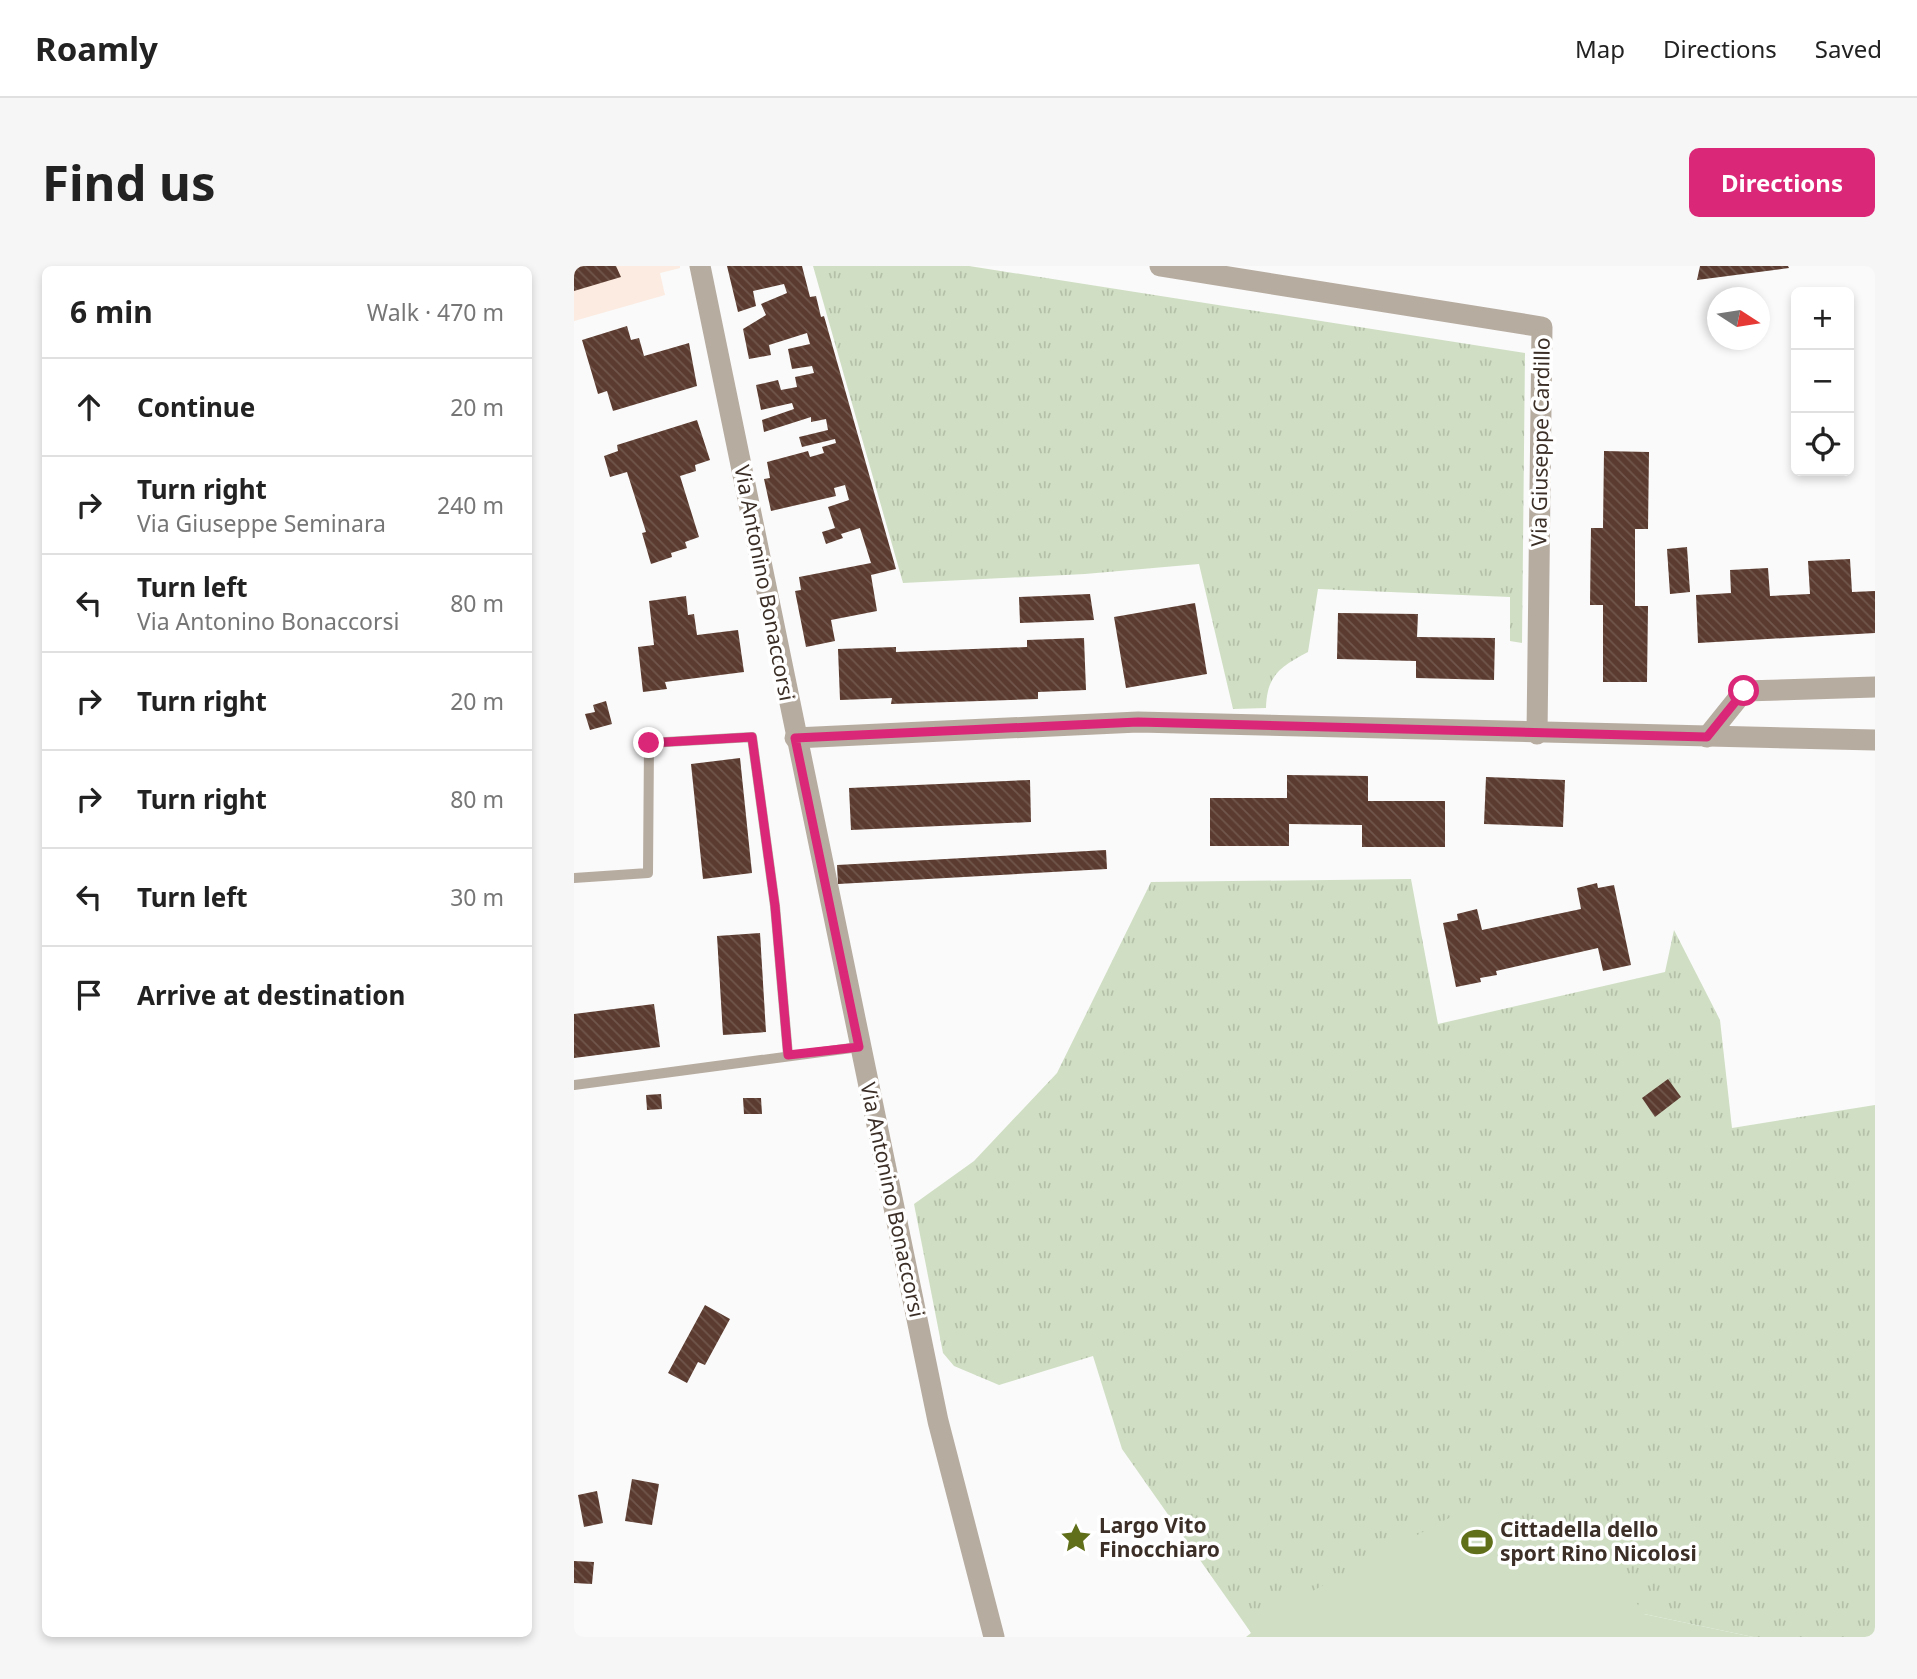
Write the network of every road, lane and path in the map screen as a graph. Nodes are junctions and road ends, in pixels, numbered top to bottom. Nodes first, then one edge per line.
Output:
1 (700, 266) edge
2 (1160, 266) edge
3 (1875, 687) edge
4 (1537, 734) junction
5 (1707, 737) junction
6 (795, 738) junction
7 (1875, 740) edge
8 (574, 878) edge
9 (859, 1047) junction
10 (788, 1055) junction
11 (574, 1085) edge
12 (994, 1637) edge

1 - 6 street, Via Antonino Bonaccorsi
2 - 4 street, Via Giuseppe Cardillo
3 - 5 street
4 - 5 street
4 - 6 street
5 - 7 street
6 - 9 street, Via Antonino Bonaccorsi
8 - 10 lane
9 - 10 lane
9 - 12 street, Via Antonino Bonaccorsi
10 - 11 lane

